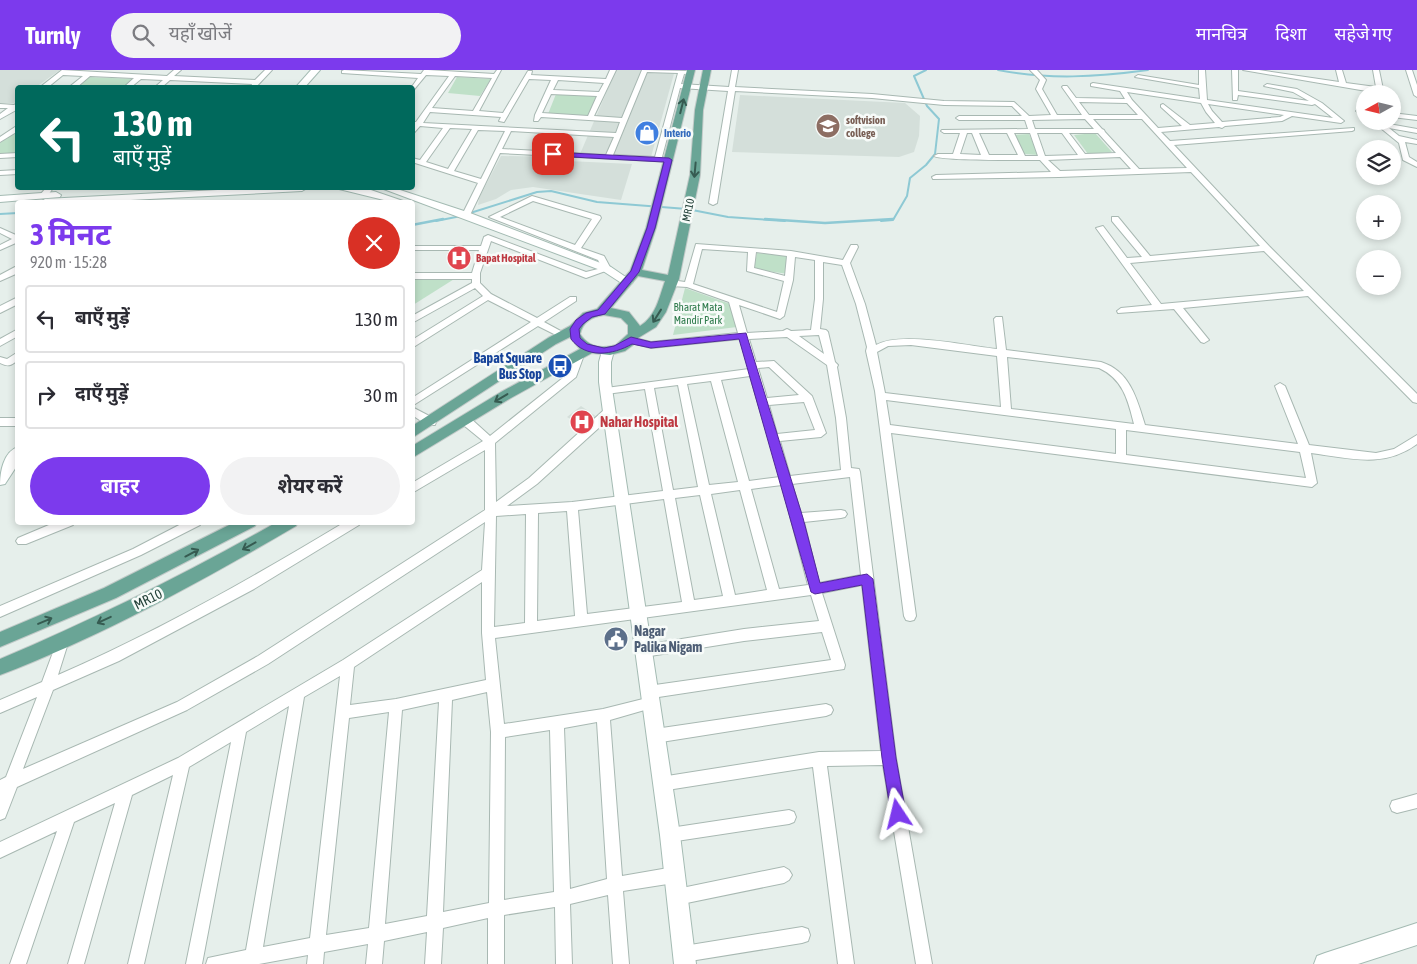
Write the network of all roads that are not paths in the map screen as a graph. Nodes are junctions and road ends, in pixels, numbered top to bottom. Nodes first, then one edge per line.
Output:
1 (178, 70) edge
2 (206, 70) edge
3 (269, 70) edge
4 (316, 70) edge
5 (531, 70) edge
6 (613, 70) edge
7 (645, 70) edge
8 (707, 70) edge
9 (735, 70) edge
10 (1033, 70) edge
11 (1202, 70) edge
12 (1235, 70) edge
13 (1246, 70) edge
14 (1337, 70) edge
15 (1376, 70) edge
16 (1409, 70) edge
17 (64, 71) edge
18 (686, 71) edge
19 (344, 72) dead end
20 (1266, 72) edge
21 (425, 73) edge
22 (498, 73) edge
23 (89, 74) junction
24 (454, 74) junction
25 (230, 75) dead end
26 (140, 76) junction
27 (1138, 77) dead end
28 (169, 78) junction
29 (527, 78) junction
30 (196, 79) junction
31 (555, 79) junction
32 (224, 80) junction
33 (608, 81) junction
34 (257, 82) junction
35 (1343, 84) junction
36 (46, 85) edge
37 (75, 85) edge
38 (130, 85) edge
39 (161, 85) edge
40 (254, 85) edge
41 (302, 85) edge
42 (1093, 85) dead end
43 (1379, 85) edge
44 (415, 86) edge
45 (682, 86) junction
46 (1203, 86) junction
47 (1267, 86) junction
48 (703, 87) junction
49 (1065, 87) dead end
50 (1356, 87) edge
51 (732, 89) junction
52 (1122, 89) junction
53 (549, 92) junction
54 (1417, 92) edge
55 (1235, 93) junction
56 (602, 94) junction
57 (1267, 97) junction
58 (1075, 100) junction
59 (1129, 101) junction
60 (1203, 101) junction
61 (1320, 104) junction
62 (1235, 105) junction
63 (0, 106) edge
64 (15, 106) edge
65 (1163, 106) dead end
66 (15, 107) edge
67 (1244, 107) junction
68 (427, 110) junction
69 (475, 113) junction
70 (1290, 114) junction
71 (506, 115) junction
72 (538, 115) junction
73 (1401, 115) edge
74 (1086, 116) junction
75 (1055, 117) junction
76 (1144, 117) junction
77 (0, 118) edge
78 (590, 118) junction
79 (960, 118) dead end
80 (1028, 118) junction
81 (1417, 118) edge
82 (623, 120) junction
83 (1251, 121) junction
84 (1341, 121) junction
85 (1219, 123) junction
86 (415, 124) edge
87 (448, 126) junction
88 (1188, 127) junction
89 (476, 128) junction
90 (1401, 128) edge
91 (15, 129) edge
92 (498, 130) junction
93 (508, 130) junction
94 (1155, 130) junction
95 (1386, 130) edge
96 (529, 131) junction
97 (944, 131) dead end
98 (1102, 131) junction
99 (1417, 131) edge
100 (964, 132) junction
101 (975, 132) junction
102 (1010, 132) junction
103 (1032, 132) junction
104 (1064, 132) junction
105 (617, 135) junction
106 (1236, 138) junction
107 (1397, 138) junction
108 (0, 140) edge
109 (1417, 142) edge
110 (1168, 144) junction
111 (496, 151) junction
112 (1405, 152) junction
113 (15, 155) edge
114 (1123, 155) junction
115 (1417, 155) edge
116 (0, 156) edge
117 (938, 156) dead end
118 (1083, 156) junction
119 (609, 157) junction
120 (956, 157) junction
121 (986, 157) junction
122 (1022, 157) junction
123 (1042, 158) junction
124 (658, 160) junction
125 (669, 160) junction
126 (415, 161) edge
127 (422, 163) junction
128 (1417, 164) edge
129 (1191, 170) junction
130 (15, 172) edge
131 (450, 172) junction
132 (0, 173) edge
133 (1138, 173) junction
134 (1059, 174) junction
135 (936, 177) dead end
136 (484, 182) junction
137 (132, 190) edge
138 (202, 190) edge
139 (357, 190) edge
140 (392, 190) edge
141 (46, 195) edge
142 (0, 199) edge
143 (192, 200) edge
144 (397, 200) edge
145 (713, 203) dead end
146 (15, 204) edge
147 (0, 205) edge
148 (415, 206) edge
149 (463, 215) junction
150 (1115, 219) dead end
151 (1100, 228) dead end
152 (0, 230) edge
153 (15, 238) edge
154 (15, 240) edge
155 (854, 247) dead end
156 (0, 248) edge
157 (415, 248) edge
158 (484, 248) junction
159 (1266, 248) junction
160 (576, 250) junction
161 (752, 250) junction
162 (790, 253) junction
163 (819, 259) junction
164 (1148, 259) junction
165 (1126, 261) junction
166 (846, 263) junction
167 (15, 270) edge
168 (602, 271) junction
169 (635, 272) junction
170 (415, 276) edge
171 (0, 278) edge
172 (476, 280) junction
173 (789, 280) junction
174 (672, 281) junction
175 (624, 285) junction
176 (688, 286) junction
177 (1310, 293) junction
178 (488, 296) junction
179 (572, 299) dead end
180 (733, 300) junction
181 (15, 302) edge
182 (1176, 306) junction
183 (1158, 307) junction
184 (0, 310) edge
185 (1121, 310) dead end
186 (602, 312) junction
187 (415, 318) edge
188 (999, 320) dead end
189 (538, 321) junction
190 (815, 331) junction
191 (569, 332) junction
192 (787, 332) junction
193 (15, 334) edge
194 (743, 336) junction
195 (633, 338) junction
196 (1204, 340) dead end
197 (415, 342) edge
198 (0, 343) edge
199 (871, 350) junction
200 (608, 351) junction
201 (585, 352) junction
202 (1002, 354) junction
203 (15, 357) edge
204 (0, 360) edge
205 (833, 365) junction
206 (754, 369) junction
207 (715, 377) junction
208 (682, 381) junction
209 (649, 385) junction
210 (1280, 386) dead end
211 (606, 392) junction
212 (880, 396) junction
213 (808, 398) junction
214 (1417, 400) edge
215 (415, 401) edge
216 (762, 402) junction
217 (1006, 411) junction
218 (415, 412) edge
219 (609, 412) junction
220 (465, 420) junction
221 (0, 422) edge
222 (15, 422) edge
223 (432, 422) junction
224 (1122, 425) junction
225 (1140, 427) junction
226 (884, 428) junction
227 (415, 431) edge
228 (774, 438) junction
229 (1417, 439) edge
230 (490, 442) junction
231 (1305, 448) junction
232 (415, 450) edge
233 (15, 457) edge
234 (1122, 458) junction
235 (846, 471) junction
236 (786, 479) junction
237 (0, 480) edge
238 (745, 484) junction
239 (415, 487) edge
240 (704, 489) junction
241 (670, 494) junction
242 (621, 499) junction
243 (572, 506) junction
244 (532, 510) junction
245 (491, 512) junction
246 (841, 514) dead end
247 (798, 518) junction
248 (62, 525) edge
249 (244, 525) edge
250 (286, 525) edge
251 (350, 525) edge
252 (178, 526) edge
253 (22, 541) dead end
254 (488, 572) junction
255 (867, 579) junction
256 (815, 588) junction
257 (774, 594) junction
258 (730, 600) junction
259 (689, 606) junction
260 (0, 612) edge
261 (638, 613) junction
262 (910, 616) dead end
263 (581, 619) junction
264 (828, 626) junction
265 (531, 628) junction
266 (488, 633) junction
267 (0, 640) edge
268 (63, 640) junction
269 (644, 651) junction
270 (348, 664) junction
271 (0, 667) edge
272 (48, 685) junction
273 (493, 686) junction
274 (298, 694) junction
275 (446, 694) junction
276 (649, 697) junction
277 (396, 705) junction
278 (0, 707) edge
279 (826, 710) dead end
280 (344, 712) junction
281 (603, 715) junction
282 (556, 723) junction
283 (240, 730) junction
284 (498, 732) junction
285 (655, 736) junction
286 (889, 758) junction
287 (820, 759) junction
288 (183, 764) junction
289 (6, 784) edge
290 (661, 784) junction
291 (126, 790) junction
292 (1417, 801) edge
293 (1397, 806) dead end
294 (0, 813) edge
295 (789, 817) dead end
296 (68, 819) junction
297 (670, 835) junction
298 (0, 850) edge
299 (674, 874) junction
300 (784, 875) dead end
301 (616, 885) junction
302 (677, 897) junction
303 (563, 898) junction
304 (496, 909) junction
305 (436, 922) junction
306 (378, 934) junction
307 (1417, 934) edge
308 (802, 936) dead end
309 (318, 944) junction
310 (684, 959) edge
311 (253, 960) edge
312 (18, 964) edge
313 (76, 964) edge
314 (136, 964) edge
315 (194, 964) edge
316 (214, 964) edge
317 (315, 964) edge
318 (374, 964) edge
319 (433, 964) edge
320 (496, 964) edge
321 (564, 964) edge
322 (621, 964) edge
323 (846, 964) edge
324 (924, 964) edge
325 (1325, 964) edge

1 - 28 street
2 - 30 street
3 - 34 street
4 - 41 main road
5 - 29 street
6 - 33 street
7 - 18 street
7 - 82 street
8 - 48 main road, MR10
9 - 51 street
10 - 75 street
11 - 46 street
12 - 55 street
13 - 20 street
14 - 35 street
15 - 43 street
16 - 54 street
17 - 23 street
17 - 36 street
18 - 45 main road
19 - 21 street
20 - 35 street
20 - 47 street
21 - 24 street
21 - 44 street
22 - 24 street
22 - 69 street
23 - 26 street
23 - 37 street
24 - 68 street
25 - 32 street
26 - 28 street
26 - 38 street
27 - 46 street
28 - 30 street
28 - 39 street
29 - 31 street
29 - 71 street
30 - 32 street
31 - 33 street
31 - 53 street
32 - 34 street
33 - 56 street
34 - 40 street
35 - 50 street
42 - 52 street
45 - 48 street
45 - 124 street
125 -> 45 main road
46 - 60 street
47 - 57 street
47 - 61 street
48 - 51 street
48 -> 174 main road, MR10
49 - 58 street
51 - 80 street
51 - 145 street
52 - 59 street
52 - 60 street
53 - 56 street
53 - 72 street
55 - 57 street
55 - 62 street
56 - 78 street
57 - 61 street
58 - 59 street
58 - 74 street
59 - 76 street
60 - 62 street
60 - 85 street
61 - 84 street
62 - 67 street
63 - 64 street
65 - 88 street
66 - 77 street
67 - 70 street
67 - 83 street
68 - 69 street
68 - 86 street
69 - 71 street
70 - 83 street
70 - 84 street
71 - 92 street
72 - 78 street
72 - 96 street
73 - 81 street
74 - 75 street
74 - 76 street
74 - 98 street
75 - 80 street
76 - 94 street
78 - 82 street
79 - 80 street
80 - 103 street
82 - 105 street
83 - 85 street
84 - 106 street
85 - 88 street
85 - 106 street
86 - 87 street
87 - 89 street
87 - 127 street
88 - 94 street
89 - 92 street
89 - 131 street
90 - 99 street
91 - 108 street
92 - 93 street
93 - 96 street
93 - 111 street
94 - 110 street
95 - 107 street
96 - 105 street
97 - 100 street
98 - 104 street
98 - 114 street
100 - 101 street
100 - 120 street
101 - 102 street
101 - 121 street
102 - 103 street
102 - 122 street
103 - 104 street
103 - 123 street
104 - 118 street
105 - 119 street
106 - 110 street
107 - 109 street
107 - 112 street
110 - 129 street
111 - 119 street
111 - 136 street
112 - 115 street
112 - 128 street
113 - 116 street
114 - 118 street
114 - 133 street
117 - 120 street
118 - 123 street
119 - 124 street
120 - 121 street
121 - 122 street
122 - 123 street
123 - 134 street
124 - 125 street
125 - 169 main road
126 - 127 street
127 - 131 street
129 - 133 street
129 - 159 street
130 - 132 street
131 - 136 street
133 - 134 street
134 - 135 street
136 - 149 street
137 - 141 main road
138 - 141 main road
138 - 143 main road
139 - 144 main road
140 - 149 main road
141 - 142 main road
146 - 147 main road
148 - 149 main road
149 - 168 main road
150 - 164 street
151 - 165 street
152 - 153 street
154 - 156 street
155 - 166 street
157 - 158 street
158 - 168 street
158 - 172 street
159 - 164 street
159 - 177 street
160 - 160 street
160 - 168 street
161 - 162 street
161 - 173 street
161 - 176 street
162 - 163 street
162 - 173 street
163 - 166 street
163 - 190 street
164 - 165 street
165 - 183 street
166 - 199 street
167 - 171 street
168 - 175 main road
169 - 174 main road
169 - 175 main road
170 - 172 street
172 - 178 street
172 - 187 street
173 - 180 street
174 - 176 street
174 -> 195 main road, MR10
175 - 186 main road
176 - 180 street
177 - 182 street
177 - 214 street
178 - 189 street
178 - 197 street
179 - 189 street
180 - 194 street
181 - 184 street
182 - 183 street
182 - 196 street
183 - 185 street
186 - 191 main road
186 - 195 main road
188 - 202 street
189 - 191 street
189 - 215 street
190 - 192 street
190 - 205 street
191 - 201 main road
191 - 223 main road
192 - 194 street
192 - 205 street
193 - 198 street
194 - 195 street
194 - 206 street
195 - 200 main road, MR10
199 - 202 street
199 - 212 street
200 - 201 main road
200 - 211 main road
201 -> 220 main road
201 - 230 street
202 - 217 street
202 - 225 street
203 - 204 street
205 - 235 street
206 - 207 street
206 - 213 street
206 - 216 street
207 - 208 street
207 - 238 street
208 - 209 street
208 - 240 street
209 - 211 street
209 - 241 street
210 - 231 street
211 - 219 main road
212 - 217 street
212 - 226 street
213 - 216 street
213 - 228 street
216 - 228 street
217 - 224 street
218 - 223 street
219 - 242 main road
219 - 245 street
220 - 230 street
220 - 232 main road
221 - 222 street
223 - 227 main road
224 - 225 street
224 - 234 street
225 - 231 street
226 - 234 street
226 - 262 street
228 - 236 street
229 - 231 street
230 - 239 street
230 - 245 street
231 - 234 street
233 - 237 main road
235 - 236 street
235 - 255 street
236 - 238 street
236 - 247 street
238 - 240 street
238 - 257 street
240 - 241 street
240 - 258 street
241 - 242 street
241 - 259 street
242 - 243 street
242 - 261 main road
243 - 244 street
243 - 263 street
244 - 245 street
244 - 265 street
245 - 254 street
245 - 289 street
246 - 247 street
247 - 256 street
248 - 253 street
267 -> 249 main road, MR10
250 -> 268 main road, MR10
251 - 272 street
252 - 260 street
254 - 266 street
254 - 270 street
255 - 256 street
255 - 286 street
256 - 257 street
256 - 264 street
257 - 258 street
258 - 259 street
259 - 261 street
261 - 263 street
261 - 269 main road
263 - 265 street
264 - 269 street
264 - 276 street
265 - 266 street
266 - 273 street
268 - 271 main road, MR10
268 - 272 street
269 - 276 main road
270 - 274 street
270 - 280 street
272 - 278 street
272 - 289 street
273 - 275 street
273 - 284 street
274 - 283 street
274 - 311 street
275 - 277 street
275 - 305 street
276 - 281 street
276 - 285 main road
277 - 280 street
277 - 306 street
279 - 285 street
280 - 309 street
281 - 282 street
281 - 301 street
282 - 284 street
282 - 303 street
283 - 288 street
283 - 315 street
284 - 304 street
285 - 290 main road
286 - 287 street
286 - 324 street
287 - 290 street
287 - 323 street
288 - 291 street
288 - 314 street
289 - 294 street
290 - 297 main road
291 - 296 street
291 - 313 street
292 - 293 street
295 - 297 street
296 - 298 street
296 - 312 street
297 - 299 main road
299 - 301 street
299 - 302 main road
300 - 302 street
301 - 303 street
301 - 322 street
302 - 310 main road
303 - 304 street
303 - 321 street
304 - 305 street
304 - 320 street
305 - 306 street
305 - 319 street
306 - 309 street
306 - 318 street
307 - 325 main road
308 - 310 street
309 - 311 street
309 - 317 street
311 - 316 street

